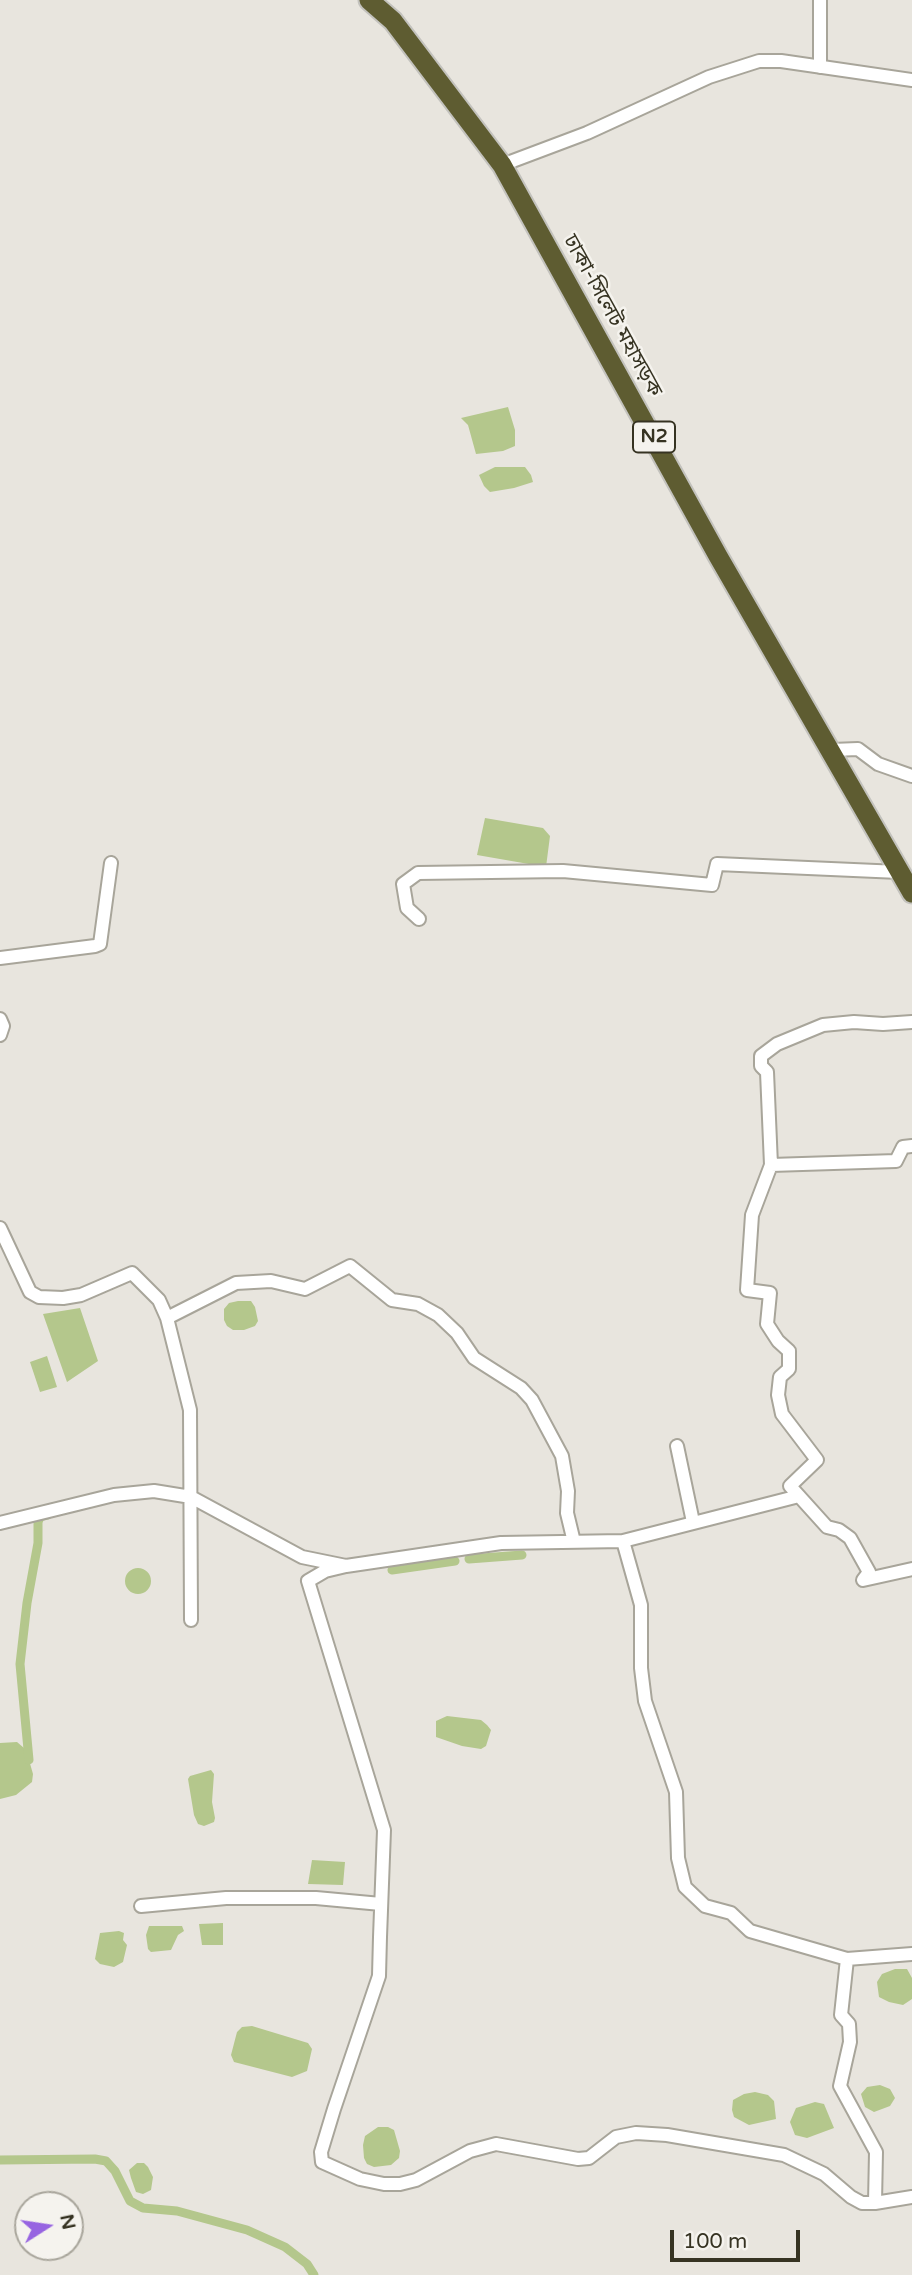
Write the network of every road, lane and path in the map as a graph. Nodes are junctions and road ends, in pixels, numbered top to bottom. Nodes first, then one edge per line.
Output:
1 (369, 0) edge
2 (820, 0) edge
3 (820, 67) junction
4 (912, 80) edge
5 (502, 165) junction
6 (832, 750) junction
7 (912, 776) edge
8 (111, 863) dead end
9 (899, 872) junction
10 (912, 893) edge
11 (419, 919) dead end
12 (0, 958) edge
13 (0, 1018) edge
14 (912, 1022) edge
15 (0, 1035) edge
16 (912, 1146) edge
17 (771, 1165) junction
18 (0, 1228) edge
19 (167, 1318) junction
20 (677, 1446) dead end
21 (799, 1496) junction
22 (191, 1497) junction
23 (693, 1522) junction
24 (0, 1523) edge
25 (623, 1541) junction
26 (574, 1542) junction
27 (346, 1566) junction
28 (912, 1569) edge
29 (191, 1620) dead end
30 (380, 1903) junction
31 (141, 1906) dead end
32 (912, 1954) edge
33 (847, 1959) junction
34 (912, 2197) edge
35 (875, 2203) junction

1 - 5 highway, ঢাকা-সিলেট মহাসড়ক / N2
2 - 3 street
3 - 4 street
3 - 5 street
5 - 6 highway, ঢাকা-সিলেট মহাসড়ক / N2
6 - 7 street
6 - 9 highway, ঢাকা-সিলেট মহাসড়ক / N2
8 - 12 street
9 - 10 highway, ঢাকা-সিলেট মহাসড়ক / N2
9 - 11 street
13 - 15 street
14 - 17 street
16 - 17 street
17 - 21 street
18 - 19 street
19 - 22 street
19 - 26 street
20 - 23 street
21 - 23 street
21 - 28 street
22 - 24 street
22 - 27 street
22 - 29 street
23 - 25 street
25 - 26 street
25 - 33 street
26 - 27 street
27 - 30 street
30 - 31 street
30 - 35 street
32 - 33 street
33 - 35 street
34 - 35 street

